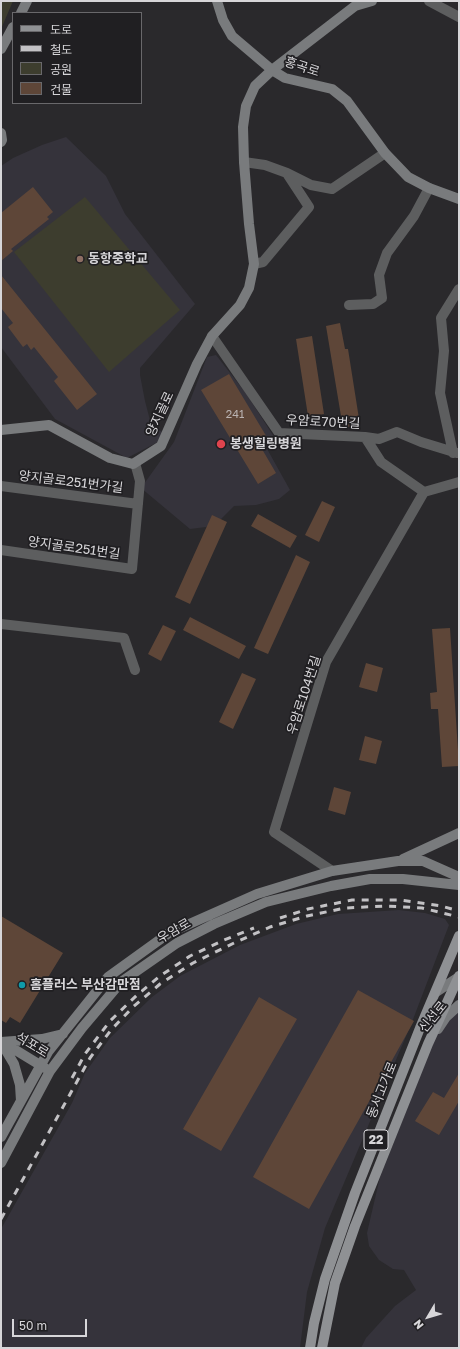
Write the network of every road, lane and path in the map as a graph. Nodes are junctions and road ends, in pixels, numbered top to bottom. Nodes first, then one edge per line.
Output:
1 (27, 1) edge
2 (217, 1) edge
3 (372, 1) edge
4 (429, 1) edge
5 (21, 12) edge
6 (459, 18) edge
7 (12, 29) edge
8 (1, 49) edge
9 (272, 70) junction
10 (1, 133) edge
11 (1, 142) edge
12 (385, 153) junction
13 (244, 162) junction
14 (287, 173) junction
15 (429, 188) junction
16 (459, 199) edge
17 (254, 264) junction
18 (459, 289) edge
19 (349, 305) dead end
20 (212, 336) junction
21 (1, 430) edge
22 (365, 437) junction
23 (456, 453) edge
24 (135, 463) junction
25 (459, 482) edge
26 (1, 486) edge
27 (424, 492) junction
28 (138, 504) junction
29 (1, 550) edge
30 (1, 624) edge
31 (135, 670) dead end
32 (459, 833) edge
33 (398, 861) junction
34 (332, 871) junction
35 (459, 877) edge
36 (459, 885) edge
37 (459, 936) edge
38 (459, 977) edge
39 (436, 992) junction
40 (459, 1005) edge
41 (64, 1034) junction
42 (1, 1042) edge
43 (428, 1044) junction
44 (40, 1065) junction
45 (50, 1071) junction
46 (21, 1101) junction
47 (1, 1137) edge
48 (1, 1163) edge
49 (310, 1348) edge
50 (322, 1348) edge

1 - 5 main road
2 - 9 main road, 홍곡로
3 - 9 main road, 양지골로
4 - 6 street
7 - 8 main road
9 - 12 main road, 홍곡로
9 - 13 main road, 양지골로
10 - 11 main road
12 - 14 street
12 - 15 main road, 홍곡로
13 - 14 street
13 - 17 main road, 양지골로
14 - 17 street
15 - 16 main road, 홍곡로
15 - 19 street
17 - 20 main road, 양지골로
18 - 23 street
20 - 22 street, 우암로70번길
20 - 24 main road, 양지골로
21 - 24 main road
22 - 23 street
22 - 27 street, 우암로70번길
24 - 28 street, 양지골로251번길
25 - 27 street
26 - 28 street, 양지골로251번가길
27 - 34 street, 우암로104번길
28 - 29 street, 양지골로251번길
30 - 31 street
32 - 33 main road
33 - 34 main road, 우암로
33 - 35 main road, 우암로
34 - 41 main road, 우암로
36 - 45 main road, 우암로
37 - 39 main road, 동서고가로 / 22
38 - 39 main road, 신선로
38 - 43 main road, 동서고가로 / 22
39 - 49 main road, 동서고가로 / 22
40 - 43 main road, 신선로
41 - 42 main road
41 - 44 main road, 우암로
42 - 44 main road, 석포로
42 - 46 main road
43 - 50 main road, 동서고가로 / 22
44 - 45 main road, 석포로
44 - 46 main road, 우암로
45 - 48 main road, 우암로
46 - 47 main road, 우암로

